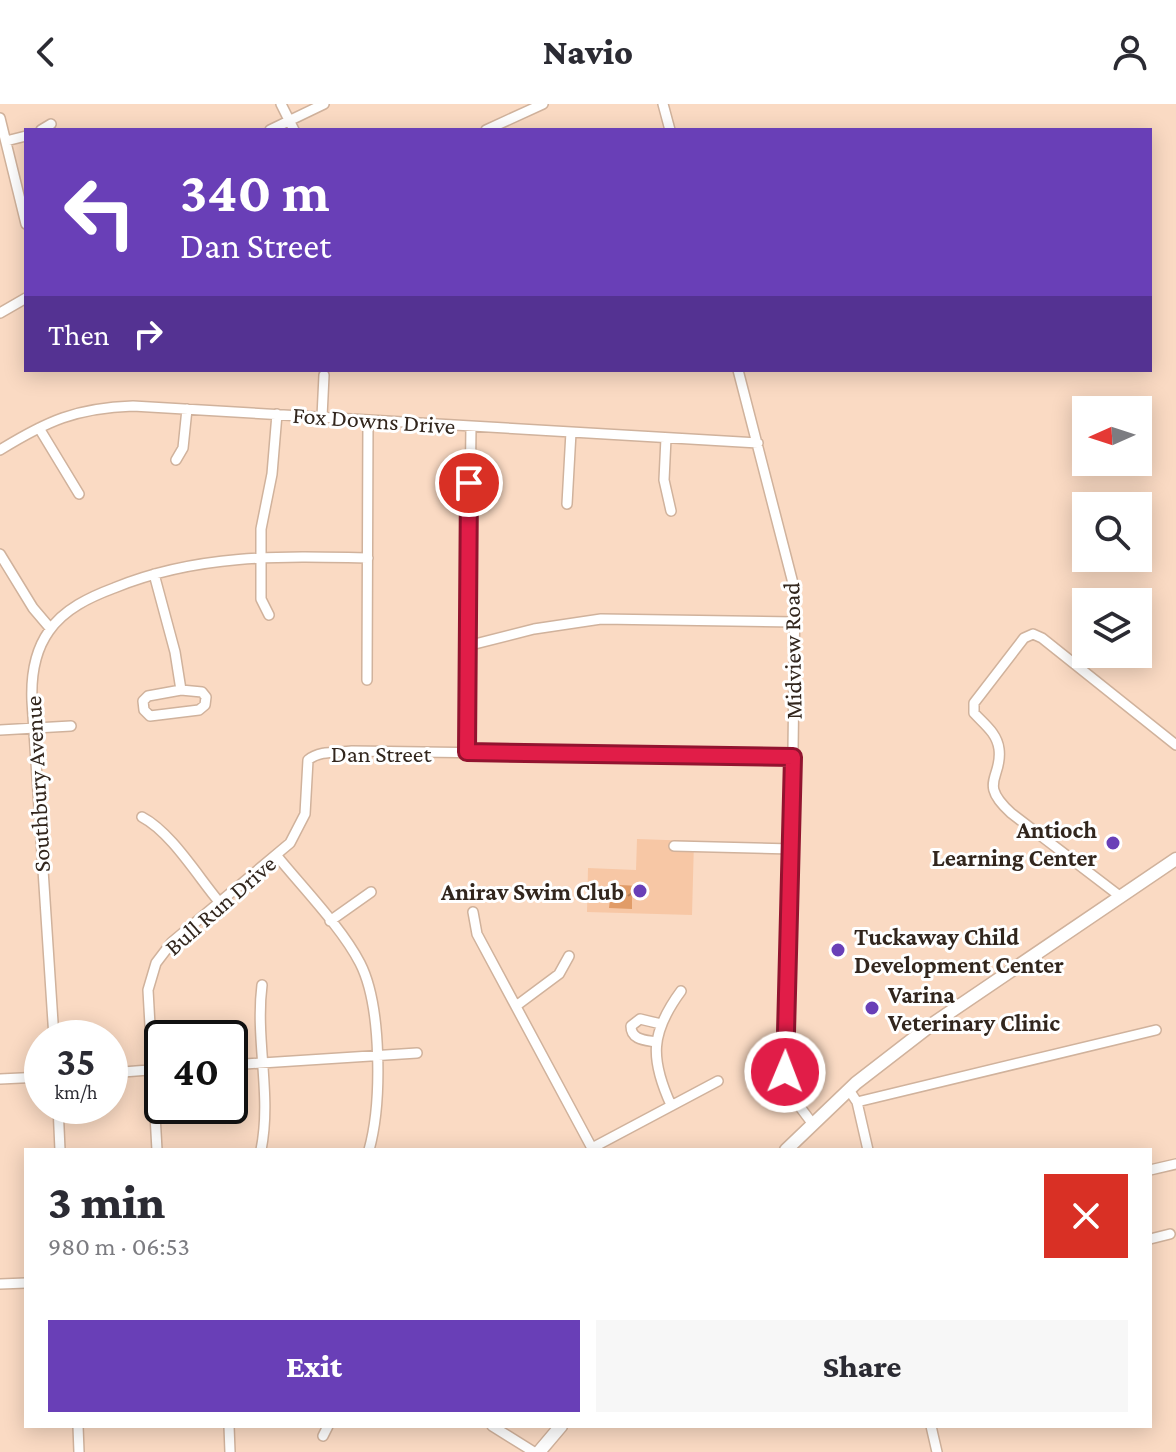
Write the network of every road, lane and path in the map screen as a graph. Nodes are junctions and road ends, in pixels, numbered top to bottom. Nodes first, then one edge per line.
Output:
1 (281, 104) edge
2 (324, 104) edge
3 (543, 104) edge
4 (663, 104) edge
5 (0, 118) edge
6 (51, 124) dead end
7 (291, 126) edge
8 (44, 128) edge
9 (490, 128) edge
10 (669, 128) edge
11 (24, 136) edge
12 (6, 141) junction
13 (24, 216) edge
14 (24, 299) edge
15 (0, 313) edge
16 (739, 372) edge
17 (324, 375) dead end
18 (187, 409) junction
19 (277, 414) junction
20 (322, 417) junction
21 (368, 420) junction
22 (471, 426) junction
23 (39, 428) junction
24 (571, 432) junction
25 (666, 438) junction
26 (758, 443) junction
27 (0, 450) edge
28 (176, 460) dead end
29 (79, 494) dead end
30 (567, 504) dead end
31 (671, 511) dead end
32 (0, 554) edge
33 (368, 558) junction
34 (261, 559) junction
35 (154, 574) junction
36 (269, 615) dead end
37 (795, 622) junction
38 (50, 628) junction
39 (467, 646) junction
40 (367, 680) dead end
41 (181, 690) junction
42 (71, 726) dead end
43 (33, 728) junction
44 (0, 730) edge
45 (1176, 745) edge
46 (467, 752) junction
47 (793, 757) junction
48 (308, 761) joint
49 (142, 817) dead end
50 (674, 846) dead end
51 (792, 849) junction
52 (277, 856) junction
53 (1176, 859) edge
54 (371, 892) dead end
55 (1121, 897) junction
56 (220, 903) junction
57 (473, 912) dead end
58 (330, 921) junction
59 (569, 956) dead end
60 (262, 985) dead end
61 (681, 991) dead end
62 (516, 1006) junction
63 (53, 1020) edge
64 (151, 1020) edge
65 (661, 1024) junction
66 (1156, 1030) dead end
67 (656, 1042) junction
68 (417, 1053) dead end
69 (376, 1055) junction
70 (263, 1063) junction
71 (248, 1064) edge
72 (24, 1078) edge
73 (0, 1079) edge
74 (718, 1081) dead end
75 (849, 1090) junction
76 (857, 1102) junction
77 (671, 1105) junction
78 (812, 1123) junction
79 (59, 1124) edge
80 (157, 1124) edge
81 (60, 1148) edge
82 (157, 1148) edge
83 (261, 1148) edge
84 (369, 1148) edge
85 (591, 1148) edge
86 (594, 1148) edge
87 (788, 1148) edge
88 (868, 1148) edge
89 (1176, 1164) edge
90 (1152, 1170) edge
91 (1170, 1234) dead end
92 (1152, 1238) edge
93 (24, 1283) edge
94 (0, 1284) edge
95 (78, 1428) edge
96 (229, 1428) edge
97 (327, 1428) edge
98 (495, 1428) edge
99 (559, 1428) edge
100 (931, 1428) edge
101 (323, 1436) dead end
102 (79, 1452) edge
103 (230, 1452) edge
104 (537, 1452) edge
105 (937, 1452) edge

1 - 7 street
2 - 7 street
3 - 9 street
4 - 10 street
5 - 12 street
6 - 8 street
11 - 12 street
12 - 13 street
14 - 15 street
16 - 26 street, Midview Road
17 - 20 street
18 - 19 street, Fox Downs Drive
18 - 23 street, Fox Downs Drive
18 - 28 street
19 - 20 street, Fox Downs Drive
19 - 34 street
20 - 21 street, Fox Downs Drive
21 - 22 street, Fox Downs Drive
21 - 33 street
22 - 24 street, Fox Downs Drive
22 - 39 street
23 - 27 street, Fox Downs Drive
23 - 29 street
24 - 25 street, Fox Downs Drive
24 - 30 street
25 - 26 street, Fox Downs Drive
25 - 31 street
26 - 37 street, Midview Road
32 - 38 street
33 - 34 street
33 - 40 street
34 - 35 street
34 - 36 street
35 - 38 street
35 - 41 street
37 - 39 street
37 - 47 street, Midview Road
38 - 43 street, Southbury Avenue
39 - 46 street
41 - 41 street
42 - 43 street
43 - 44 street
43 - 63 street, Southbury Avenue
45 - 55 street
46 - 47 street, Dan Street
46 - 48 street, Dan Street
47 - 51 street, Midview Road
48 - 52 street, Bull Run Drive
49 - 56 street
50 - 51 street
51 - 78 street, Midview Road
52 - 56 street, Bull Run Drive
52 - 58 street
53 - 55 main road
54 - 58 street
55 - 75 main road
56 - 64 street, Bull Run Drive
57 - 62 street
58 - 69 street
59 - 62 street
60 - 70 street
61 - 65 street
62 - 85 street
65 - 67 street
65 - 67 street
66 - 76 street
67 - 77 street
68 - 69 street
69 - 70 street
69 - 84 street
70 - 71 street
70 - 83 street
72 - 73 street
74 - 77 street
75 - 76 street
75 - 78 main road
76 - 88 street
77 - 86 street
78 - 87 main road
79 - 81 street
80 - 82 street, Bull Run Drive
89 - 90 street
91 - 92 street
93 - 94 street
95 - 102 street
96 - 103 street
97 - 101 street
98 - 104 street
99 - 104 main road
100 - 105 street

